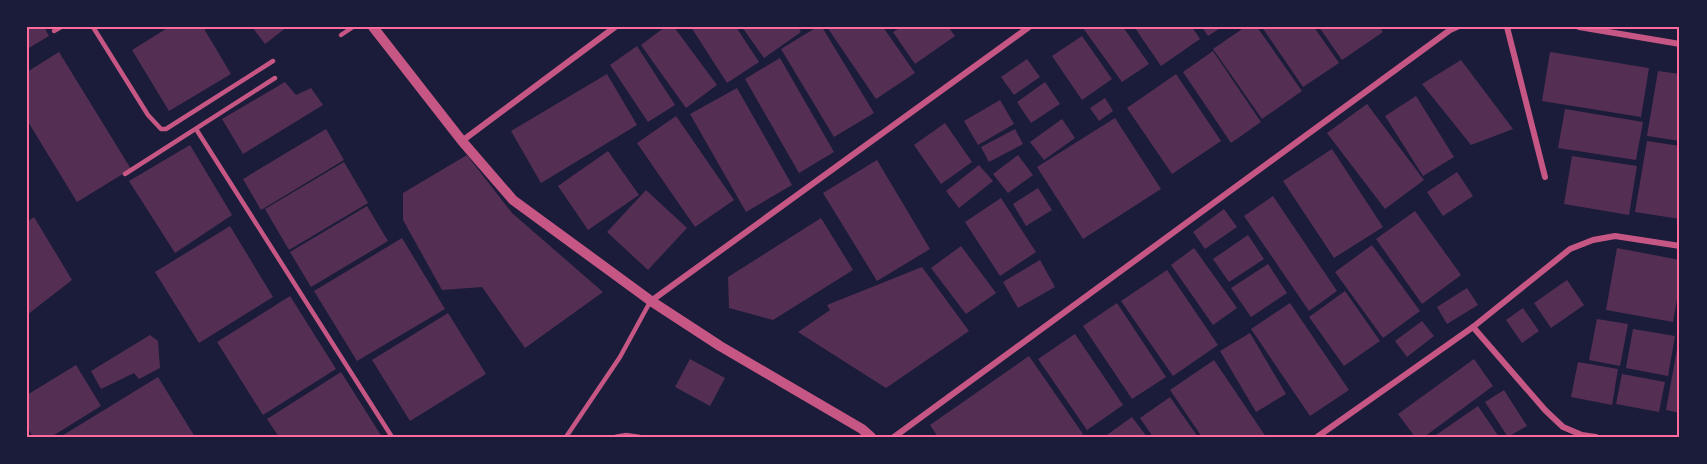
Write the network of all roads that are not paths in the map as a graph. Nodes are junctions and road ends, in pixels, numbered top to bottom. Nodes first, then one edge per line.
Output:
1 (61, 27) edge
2 (93, 27) edge
3 (354, 27) edge
4 (373, 27) edge
5 (615, 27) edge
6 (1029, 27) edge
7 (1457, 27) edge
8 (1507, 27) edge
9 (1579, 27) edge
10 (54, 31) dead end
11 (341, 35) dead end
12 (1680, 44) edge
13 (273, 61) dead end
14 (275, 78) dead end
15 (196, 129) junction
16 (462, 141) junction
17 (125, 174) dead end
18 (1545, 177) dead end
19 (1680, 246) edge
20 (651, 301) junction
21 (1473, 327) junction
22 (392, 437) edge
23 (566, 437) edge
24 (615, 437) edge
25 (640, 437) edge
26 (871, 437) edge
27 (894, 437) edge
28 (1317, 437) edge
29 (1596, 437) edge

1 - 10 lane
2 - 13 lane
3 - 11 lane
4 - 16 street
5 - 16 street
6 - 20 street
7 - 27 street
8 - 18 street
9 - 12 street
14 - 15 lane
15 - 17 lane
15 - 22 lane
16 - 20 street
19 - 21 street
20 - 23 lane
20 - 26 street
21 - 28 street
21 - 29 street
24 - 25 lane

